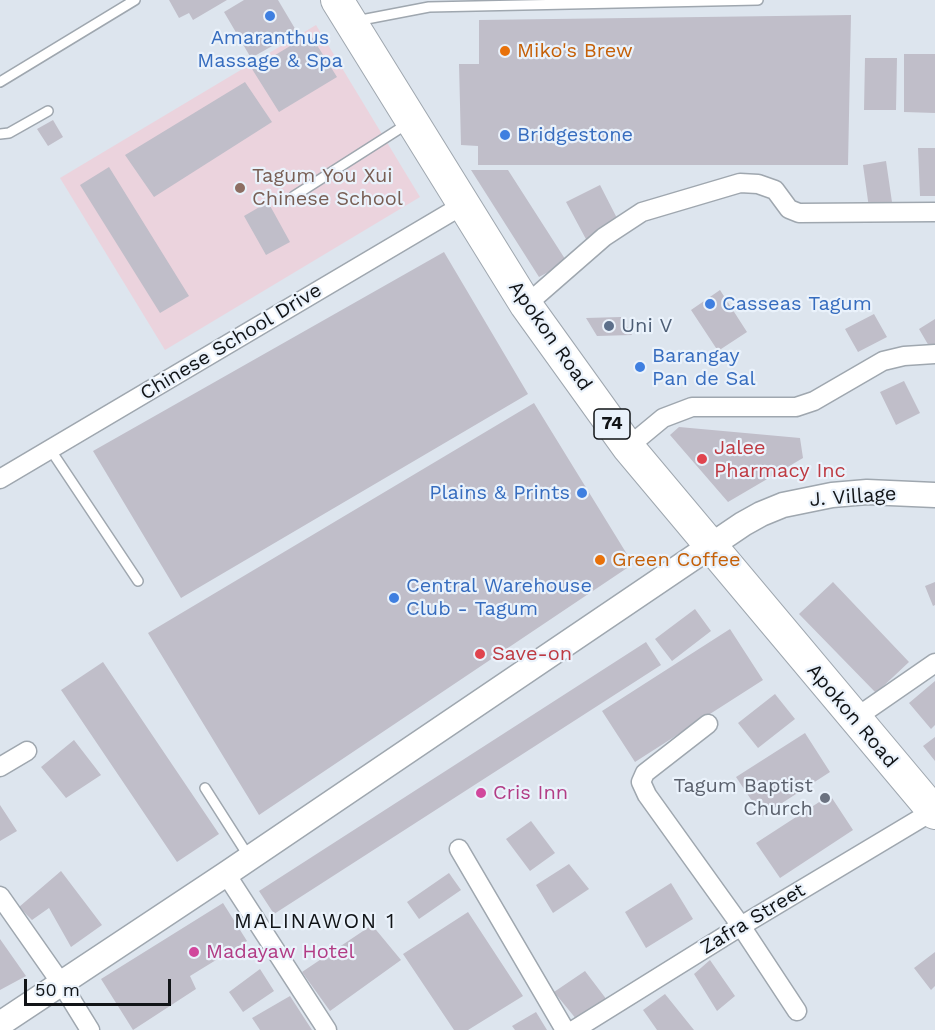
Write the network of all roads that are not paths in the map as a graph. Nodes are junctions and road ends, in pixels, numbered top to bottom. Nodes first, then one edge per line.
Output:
1 (135, 0) edge
2 (758, 0) edge
3 (344, 11) edge
4 (0, 82) edge
5 (48, 111) dead end
6 (411, 121) junction
7 (0, 135) edge
8 (294, 196) dead end
9 (463, 205) junction
10 (935, 212) edge
11 (526, 305) junction
12 (935, 354) edge
13 (628, 447) junction
14 (50, 449) junction
15 (0, 479) edge
16 (935, 495) edge
17 (710, 545) junction
18 (138, 581) dead end
19 (935, 663) edge
20 (855, 719) junction
21 (708, 724) dead end
22 (27, 751) dead end
23 (0, 767) edge
24 (205, 788) dead end
25 (934, 812) edge
26 (459, 849) dead end
27 (250, 858) junction
28 (226, 874) junction
29 (0, 896) edge
30 (741, 926) junction
31 (61, 983) junction
32 (797, 1011) dead end
33 (0, 1024) edge
34 (90, 1030) edge
35 (327, 1030) edge
36 (565, 1030) edge
37 (574, 1030) edge

1 - 4 lane
2 - 3 lane
3 - 6 highway, Apokon Road / 74
5 - 7 lane
6 - 8 lane
6 - 9 highway, Apokon Road / 74
9 - 11 highway, Apokon Road / 74
9 - 14 street, Chinese School Drive
10 - 11 street
11 - 13 highway, Apokon Road / 74
12 - 13 street
13 - 17 highway, Apokon Road / 74
14 - 15 street, Chinese School Drive
14 - 18 lane
16 - 17 street, J. Village
17 - 20 highway, Apokon Road / 74
17 - 27 street, J. Village
19 - 20 street
20 - 25 highway, Apokon Road / 74
21 - 30 street
22 - 23 street
24 - 27 lane
25 - 30 street, Zafra Street
26 - 36 street
27 - 28 street, J. Village
28 - 31 street, J. Village
28 - 35 street
29 - 31 street
30 - 32 street
30 - 37 street, Zafra Street
31 - 33 street, J. Village
31 - 34 street

